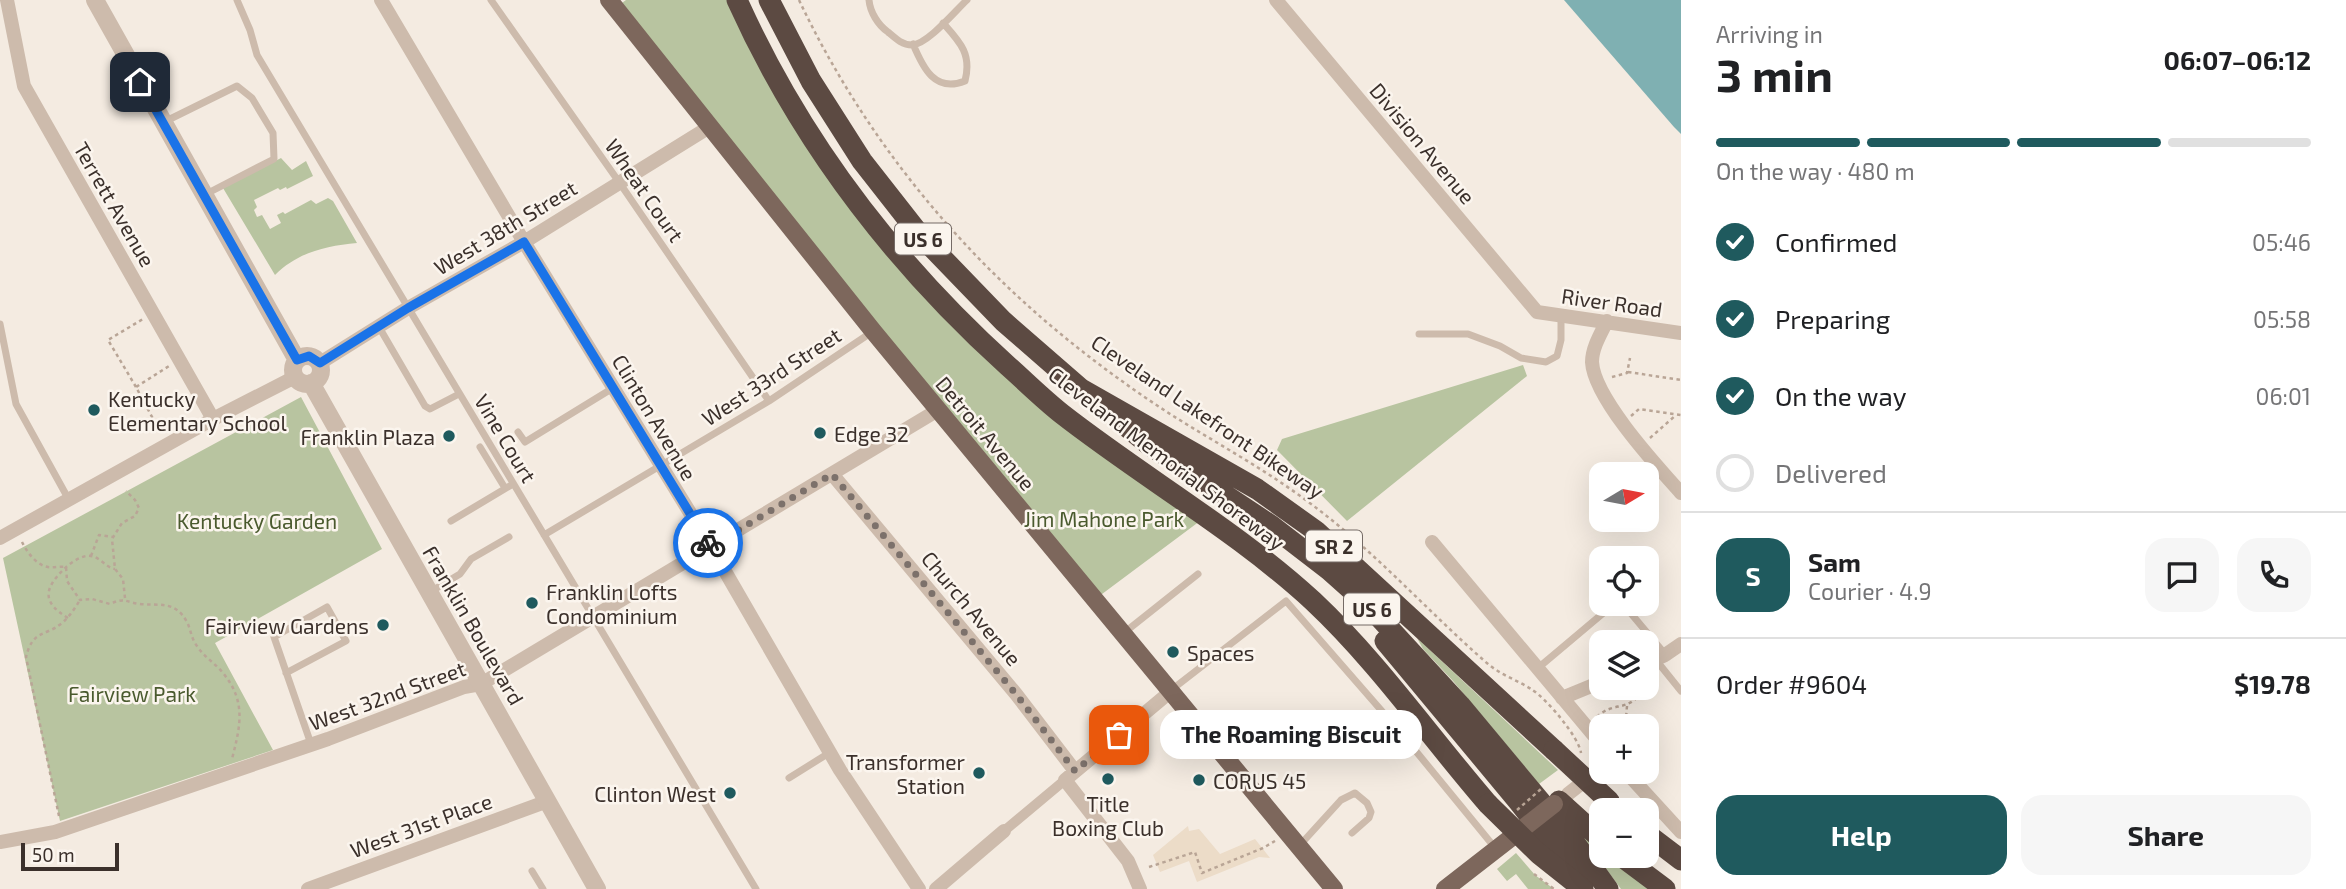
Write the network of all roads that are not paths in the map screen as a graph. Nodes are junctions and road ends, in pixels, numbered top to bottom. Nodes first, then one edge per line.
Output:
1 (7, 0) edge
2 (94, 0) edge
3 (237, 0) edge
4 (381, 0) edge
5 (491, 0) edge
6 (609, 0) edge
7 (737, 0) edge
8 (769, 0) edge
9 (780, 0) edge
10 (869, 0) edge
11 (967, 0) edge
12 (1276, 0) edge
13 (943, 23) junction
14 (913, 44) junction
15 (799, 61) junction
16 (163, 122) junction
17 (711, 126) junction
18 (619, 182) junction
19 (204, 195) junction
20 (524, 242) junction
21 (408, 308) junction
22 (1537, 312) joint
23 (1561, 315) junction
24 (1607, 321) junction
25 (0, 324) edge
26 (379, 326) junction
27 (873, 331) junction
28 (1681, 333) edge
29 (1419, 334) dead end
30 (320, 363) joint
31 (301, 373) junction
32 (613, 388) junction
33 (1080, 389) junction
34 (459, 394) junction
35 (769, 401) junction
36 (938, 410) junction
37 (213, 419) junction
38 (518, 432) dead end
39 (480, 447) dead end
40 (1119, 456) junction
41 (661, 465) junction
42 (832, 474) junction
43 (509, 486) junction
44 (1681, 493) edge
45 (69, 500) junction
46 (451, 521) dead end
47 (544, 535) junction
48 (509, 537) dead end
49 (0, 538) edge
50 (1432, 542) dead end
51 (710, 547) junction
52 (1198, 574) dead end
53 (429, 592) junction
54 (1600, 616) edge
55 (592, 617) junction
56 (1123, 634) junction
57 (1681, 644) edge
58 (1659, 657) edge
59 (1659, 663) edge
60 (1538, 668) junction
61 (286, 673) junction
62 (481, 684) junction
63 (1589, 687) edge
64 (1681, 691) edge
65 (1170, 692) junction
66 (1562, 698) junction
67 (1589, 730) edge
68 (311, 744) junction
69 (830, 752) junction
70 (1070, 776) junction
71 (1589, 776) edge
72 (789, 778) dead end
73 (1637, 784) edge
74 (1556, 797) junction
75 (1605, 798) edge
76 (548, 802) junction
77 (1589, 817) edge
78 (1589, 828) edge
79 (1004, 831) joint
80 (1352, 832) dead end
81 (1681, 832) edge
82 (0, 842) edge
83 (1659, 843) edge
84 (1299, 846) junction
85 (1496, 849) junction
86 (1681, 860) edge
87 (1637, 868) edge
88 (1656, 868) edge
89 (533, 871) dead end
90 (327, 886) edge
91 (1681, 886) edge
92 (308, 889) edge
93 (542, 889) edge
94 (597, 889) edge
95 (756, 889) edge
96 (919, 889) edge
97 (936, 889) edge
98 (1140, 889) edge
99 (1334, 889) edge
100 (1445, 889) edge
101 (1584, 889) edge
102 (1608, 889) edge
103 (1665, 889) edge

1 - 37 street, Terrett Avenue
2 - 16 street, Franklin Boulevard
3 - 21 lane, Vine Court
4 - 20 street, Clinton Avenue
5 - 18 lane, Wheat Court
6 - 17 main road, Detroit Avenue
7 - 40 highway, Cleveland Memorial Shoreway / US 6
8 - 15 highway, Cleveland Memorial Shoreway / US 6
9 - 15 highway
10 - 14 lane
11 - 13 lane
12 - 22 street, Division Avenue
13 - 14 lane
13 - 14 lane
15 - 33 highway, Cleveland Memorial Shoreway / US 6
16 - 19 street, Franklin Boulevard
16 - 19 lane
17 - 18 street, West 38th Street
17 - 27 main road, Detroit Avenue
18 - 20 street, West 38th Street
18 - 35 lane, Wheat Court
19 - 31 street, Franklin Boulevard
20 - 21 street, West 38th Street
20 - 32 street, Clinton Avenue
21 - 26 street, West 38th Street
21 - 34 lane, Vine Court
22 - 23 street, River Road
23 - 24 street, River Road
23 - 29 lane
24 - 28 street, River Road
24 - 44 street
25 - 45 lane
26 - 30 street, West 38th Street
26 - 34 lane
27 - 35 lane, West 33rd Street
27 - 36 main road, Detroit Avenue
30 - 31 street
31 - 37 street
31 - 53 street, Franklin Boulevard
32 - 38 lane
32 - 41 street, Clinton Avenue
33 - 75 highway, Cleveland Memorial Shoreway / SR 2, bridge
33 - 102 highway, US 6
34 - 43 lane, Vine Court
35 - 41 lane, West 33rd Street
36 - 42 street, West 32nd Street
36 - 56 main road, Detroit Avenue
37 - 45 street
39 - 43 lane
40 - 101 highway, Cleveland Memorial Shoreway / SR 2, bridge
40 - 101 highway, US 6
41 - 47 lane, West 33rd Street
41 - 51 street, Clinton Avenue
42 - 51 street, West 32nd Street
42 - 70 street, Church Avenue
43 - 46 lane
43 - 47 lane, Vine Court
45 - 49 street
47 - 55 lane, Vine Court
48 - 53 lane
50 - 60 street
51 - 55 street, West 32nd Street
51 - 69 street, Clinton Avenue
52 - 56 lane
53 - 62 street, Franklin Boulevard
54 - 60 lane
55 - 62 street, West 32nd Street
55 - 95 lane, Vine Court
56 - 65 main road, Detroit Avenue
57 - 58 street
59 - 64 lane
60 - 66 street
61 - 61 lane
61 - 68 lane
62 - 68 street, West 32nd Street
62 - 76 street, Franklin Boulevard
63 - 66 street
65 - 70 street
65 - 84 main road, Detroit Avenue
65 - 85 lane
66 - 67 street
68 - 82 street, West 32nd Street
69 - 72 lane
69 - 96 street, Clinton Avenue
70 - 79 street
70 - 98 street, Church Avenue
71 - 74 street
73 - 81 street
74 - 77 highway
74 - 78 highway
74 - 85 main road, bridge
76 - 90 street, West 31st Place
76 - 94 street, Franklin Boulevard
79 - 97 street
80 - 84 lane
83 - 86 highway
84 - 99 main road, Detroit Avenue
85 - 100 main road
87 - 103 highway
88 - 91 highway
89 - 93 lane
90 - 92 street, West 31st Place

